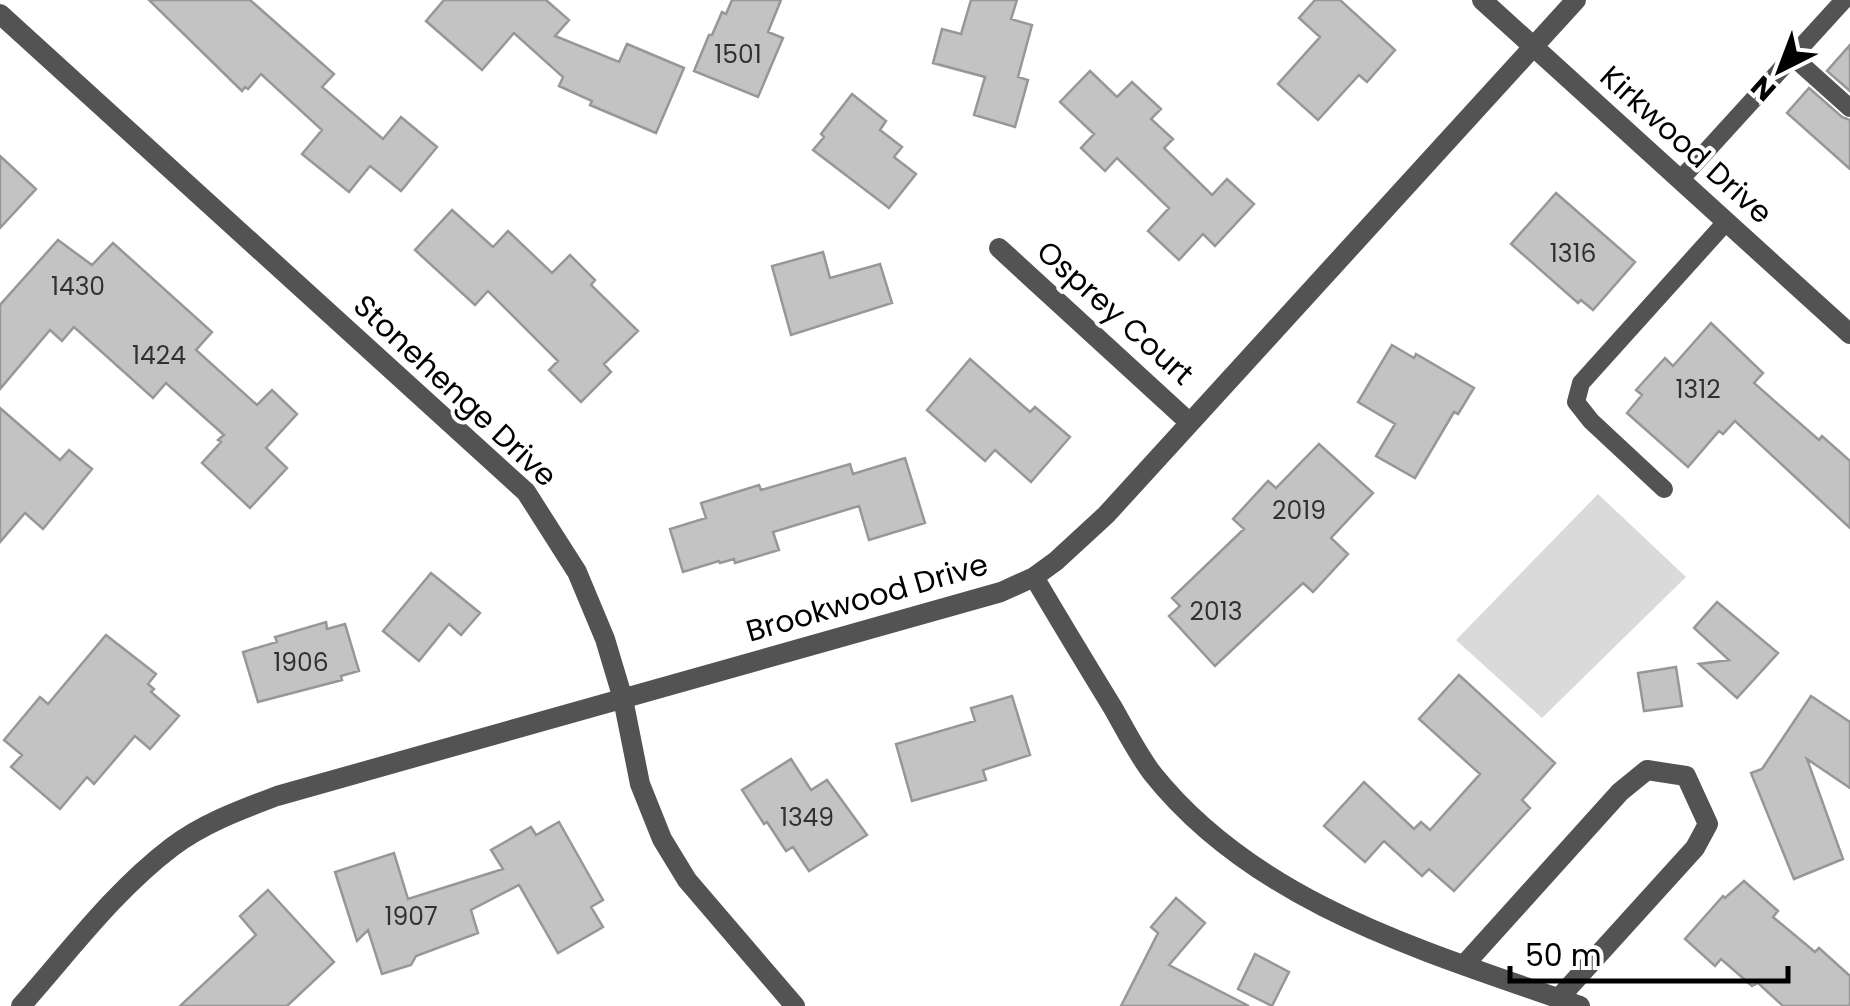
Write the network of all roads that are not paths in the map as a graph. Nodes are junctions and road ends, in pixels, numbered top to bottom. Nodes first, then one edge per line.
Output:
1 (1482, 0) edge
2 (1576, 0) edge
3 (1844, 0) edge
4 (0, 14) edge
5 (1534, 48) junction
6 (1792, 57) junction
7 (1850, 108) edge
8 (1680, 180) junction
9 (1726, 222) junction
10 (999, 248) dead end
11 (1850, 334) edge
12 (1190, 423) junction
13 (1664, 489) dead end
14 (1034, 577) junction
15 (623, 699) junction
16 (1464, 964) junction
17 (1559, 998) junction
18 (21, 1006) edge
19 (795, 1006) edge
20 (1580, 1006) edge

1 - 5 street, Kirkwood Drive
2 - 5 street, Brookwood Drive
3 - 6 lane
4 - 15 street, Stonehenge Drive
5 - 8 street, Kirkwood Drive
5 - 12 street, Brookwood Drive
6 - 7 lane
6 - 8 lane
8 - 9 street, Kirkwood Drive
9 - 11 street, Kirkwood Drive
9 - 13 lane
10 - 12 street, Osprey Court
12 - 14 street, Brookwood Drive
14 - 15 street, Brookwood Drive
14 - 16 street
15 - 18 street, Brookwood Drive
15 - 19 street, Stonehenge Drive
16 - 17 street
16 - 17 street
17 - 20 street

